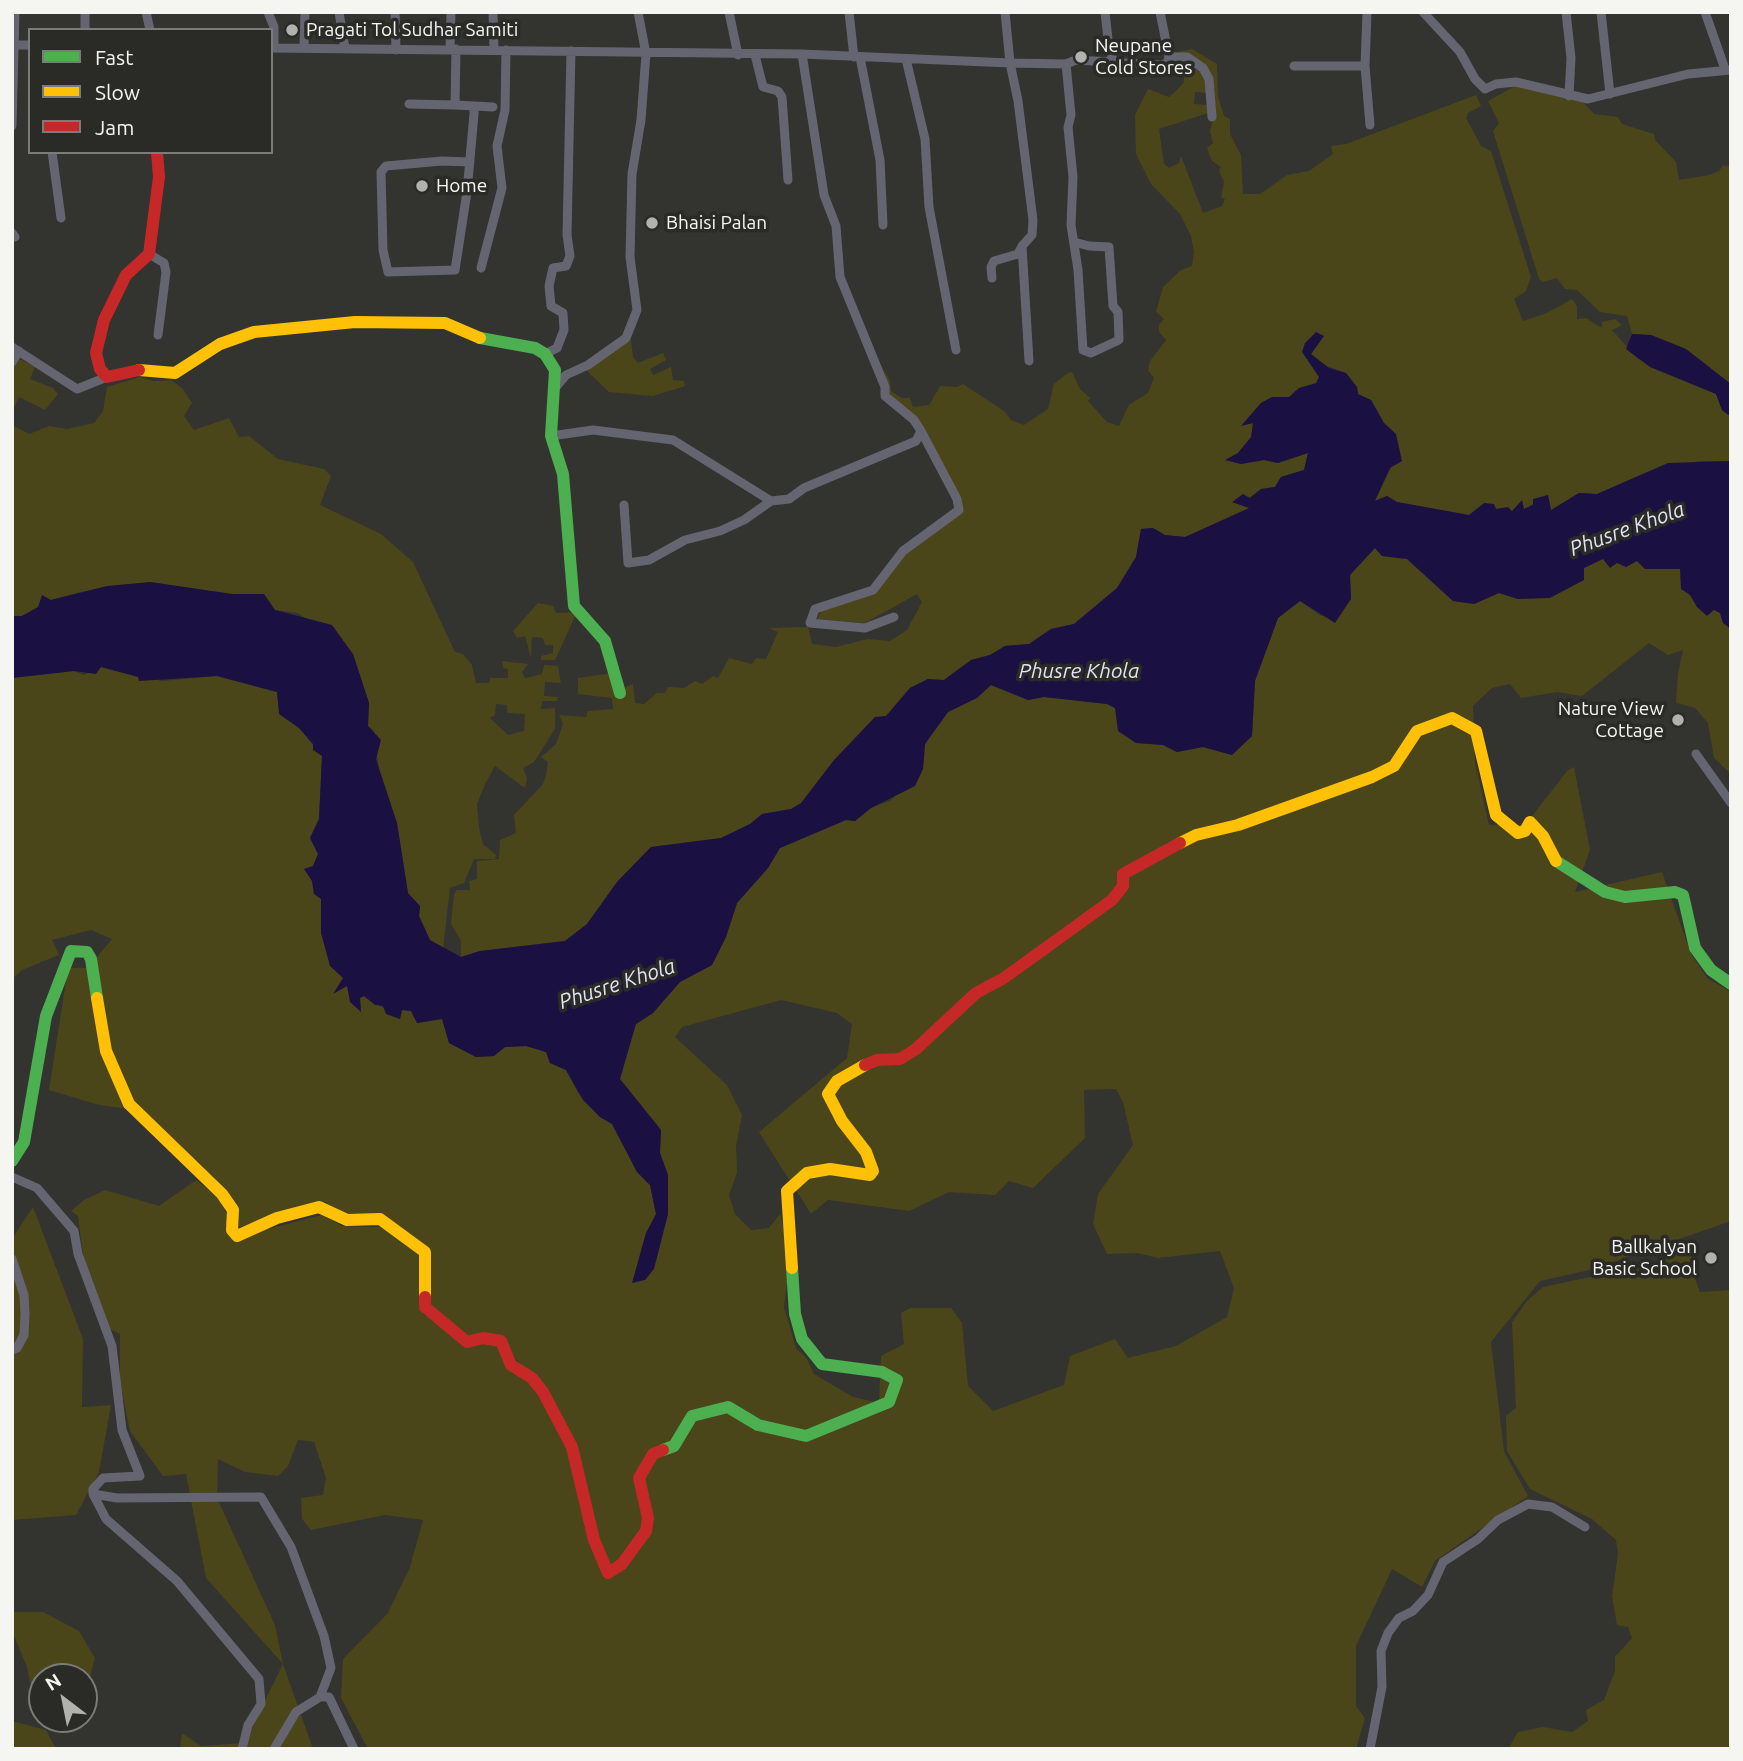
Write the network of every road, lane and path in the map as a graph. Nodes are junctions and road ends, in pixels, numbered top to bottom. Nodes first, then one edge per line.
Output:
1 (15, 12) edge
2 (268, 12) edge
3 (305, 12) edge
4 (339, 12) edge
5 (395, 12) edge
6 (451, 12) edge
7 (493, 12) edge
8 (638, 12) edge
9 (729, 12) edge
10 (849, 12) edge
11 (1005, 12) edge
12 (1105, 12) edge
13 (1160, 12) edge
14 (1367, 12) edge
15 (1423, 12) edge
16 (1566, 12) edge
17 (1601, 12) edge
18 (1706, 12) edge
19 (13, 45) edge
20 (304, 47) junction
21 (273, 48) edge
22 (345, 48) junction
23 (453, 49) junction
24 (494, 49) junction
25 (396, 50) junction
26 (506, 50) junction
27 (571, 51) junction
28 (646, 54) junction
29 (802, 54) junction
30 (738, 55) junction
31 (755, 55) junction
32 (857, 57) junction
33 (1169, 57) junction
34 (906, 59) junction
35 (1114, 62) junction
36 (1010, 63) junction
37 (1066, 64) junction
38 (1294, 65) dead end
39 (1365, 66) junction
40 (1728, 70) edge
41 (1610, 94) junction
42 (1569, 96) junction
43 (409, 104) dead end
44 (455, 105) junction
45 (474, 106) junction
46 (493, 107) dead end
47 (1212, 117) dead end
48 (12, 125) edge
49 (1370, 125) dead end
50 (52, 154) edge
51 (157, 154) edge
52 (470, 162) junction
53 (788, 180) dead end
54 (61, 219) dead end
55 (883, 225) dead end
56 (1074, 242) junction
57 (1022, 246) junction
58 (149, 254) junction
59 (481, 268) dead end
60 (992, 278) dead end
61 (158, 335) dead end
62 (15, 349) edge
63 (956, 350) dead end
64 (545, 354) junction
65 (1029, 361) dead end
66 (12, 362) edge
67 (107, 377) junction
68 (554, 388) junction
69 (921, 431) junction
70 (551, 436) junction
71 (771, 501) junction
72 (624, 505) dead end
73 (894, 617) dead end
74 (620, 693) dead end
75 (1696, 754) dead end
76 (1731, 803) edge
77 (1731, 984) edge
78 (12, 1161) edge
79 (12, 1177) edge
80 (12, 1259) edge
81 (12, 1350) edge
82 (93, 1494) junction
83 (1585, 1527) dead end
84 (320, 1697) junction
85 (242, 1749) edge
86 (274, 1749) edge
87 (354, 1749) edge
88 (1370, 1749) edge

1 - 19 street
2 - 21 street
3 - 20 street
4 - 22 street
5 - 25 street
6 - 23 street
7 - 24 street
8 - 28 street
9 - 30 street
10 - 32 street
11 - 36 street
12 - 35 street
13 - 33 street
14 - 39 street
15 - 42 street
16 - 42 street
17 - 41 street
18 - 40 street
19 - 48 street
20 - 21 street
20 - 22 street
22 - 25 street
23 - 24 street
23 - 25 street
23 - 44 street
24 - 26 street
26 - 27 street
26 - 59 street
27 - 28 street
27 - 64 street
28 - 30 street
28 - 68 street
29 - 31 street
29 - 32 street
29 - 69 street
30 - 31 street
31 - 53 street
32 - 34 street
32 - 55 street
33 - 35 street
33 - 47 street
34 - 36 street
34 - 63 street
35 - 37 street
36 - 37 street
36 - 57 street
37 - 56 street
38 - 39 street
39 - 49 street
40 - 41 street
41 - 42 street
43 - 44 street
44 - 45 street
45 - 46 street
45 - 52 street
50 - 54 street
51 - 58 street
52 - 52 street
56 - 56 street
57 - 60 street
57 - 65 street
58 - 61 street
58 - 67 street
62 - 66 street
62 - 67 street
64 - 67 street
64 - 68 street
68 - 70 street
69 - 71 street
69 - 73 street
70 - 71 street
70 - 74 street
71 - 72 street
75 - 76 street
77 - 78 street
79 - 82 street
80 - 81 street
82 - 84 street
82 - 85 street
83 - 88 street
84 - 86 street
84 - 87 street

